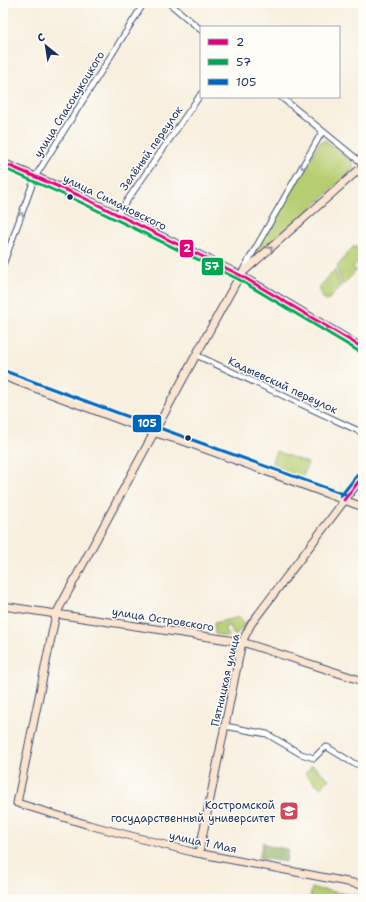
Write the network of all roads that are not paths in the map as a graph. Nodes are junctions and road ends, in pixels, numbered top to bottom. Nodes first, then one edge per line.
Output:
1 (144, 3) edge
2 (168, 3) edge
3 (200, 29) edge
4 (200, 95) edge
5 (282, 98) edge
6 (322, 132) junction
7 (3, 162) edge
8 (363, 165) edge
9 (35, 177) junction
10 (117, 214) junction
11 (3, 265) edge
12 (240, 275) junction
13 (363, 348) edge
14 (196, 355) junction
15 (3, 376) edge
16 (155, 433) junction
17 (363, 433) edge
18 (363, 476) edge
19 (344, 500) junction
20 (363, 507) edge
21 (3, 606) edge
22 (56, 614) junction
23 (242, 642) junction
24 (363, 681) edge
25 (225, 726) junction
26 (363, 766) edge
27 (199, 853) junction
28 (363, 885) edge

1 - 9 street, улица Спасокукоцкого
2 - 3 street
4 - 10 street, Зелёный переулок
5 - 6 street
6 - 8 street
6 -> 12 street
7 - 9 street, улица Симановского
12 -> 8 street
9 - 10 street, улица Симановского
11 -> 9 street, улица Спасокукоцкого
10 - 12 street, улица Симановского
12 - 13 street, улица Симановского
12 - 14 street
14 - 16 street
14 - 17 street, Кадыевский переулок
15 - 16 street
16 - 19 street
16 - 22 street
18 - 19 street, Пятницкая улица
19 - 20 street
19 - 23 street, Пятницкая улица
21 - 22 street, улица Островского
22 - 23 street, улица Островского
22 - 27 street, улица 1 Мая
23 - 24 street, улица Островского
23 - 25 street, Пятницкая улица
25 - 26 street
25 - 27 street, Пятницкая улица
27 - 28 street, улица 1 Мая

